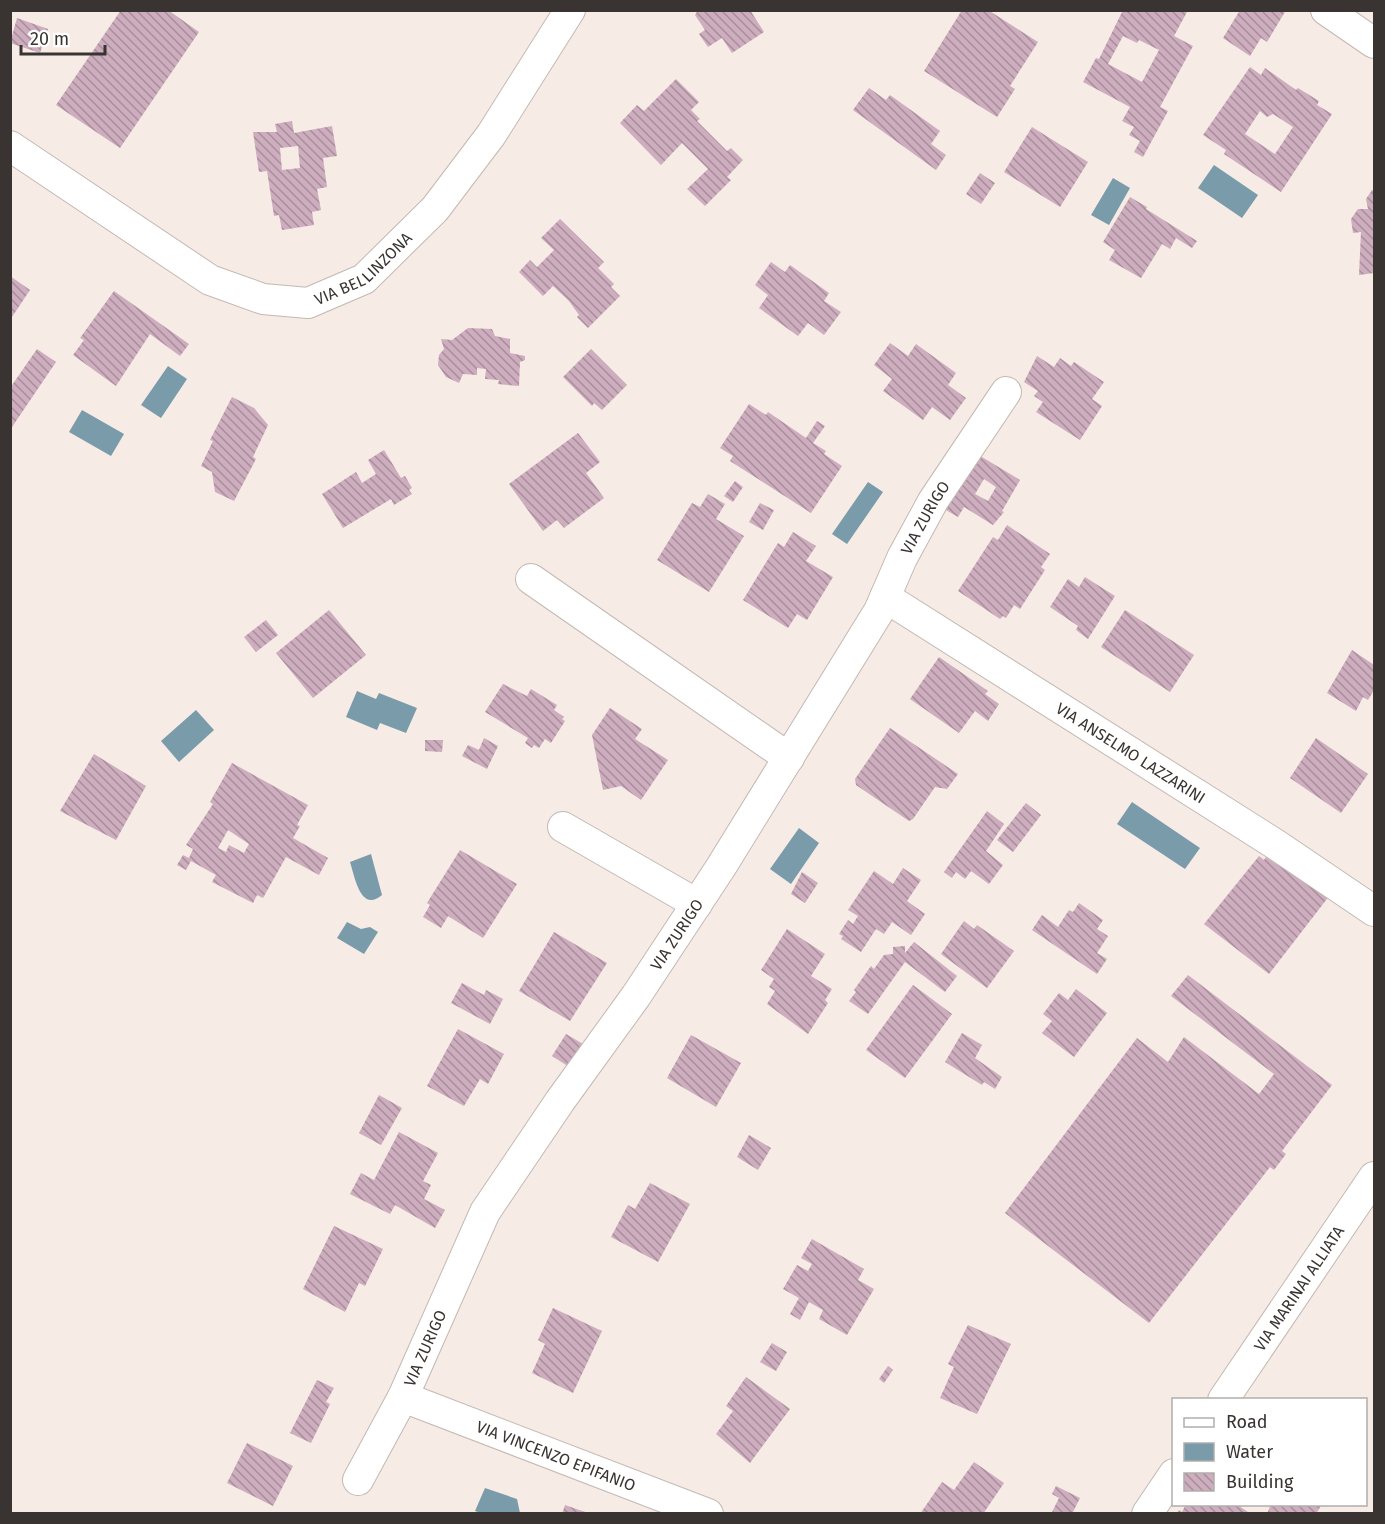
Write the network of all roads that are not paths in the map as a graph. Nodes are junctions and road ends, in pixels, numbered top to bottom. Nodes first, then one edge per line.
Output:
1 (570, 10) edge
2 (1326, 10) edge
3 (1374, 43) edge
4 (10, 146) edge
5 (1006, 392) dead end
6 (531, 579) dead end
7 (885, 597) junction
8 (789, 758) junction
9 (563, 827) dead end
10 (697, 904) junction
11 (1374, 910) edge
12 (1374, 1177) edge
13 (403, 1396) junction
14 (1224, 1398) edge
15 (1172, 1476) edge
16 (358, 1480) dead end
17 (708, 1514) edge
18 (1147, 1514) edge

1 - 4 street, VIA BELLINZONA
2 - 3 street
5 - 7 street, VIA ZURIGO
6 - 8 street
7 - 8 street, VIA ZURIGO
7 - 11 street, VIA ANSELMO LAZZARINI
8 - 10 street, VIA ZURIGO
9 - 10 street
10 - 13 street, VIA ZURIGO
12 - 14 street, VIA MARINAI ALLIATA
13 - 16 street, VIA ZURIGO
13 - 17 street, VIA VINCENZO EPIFANIO
15 - 18 street

